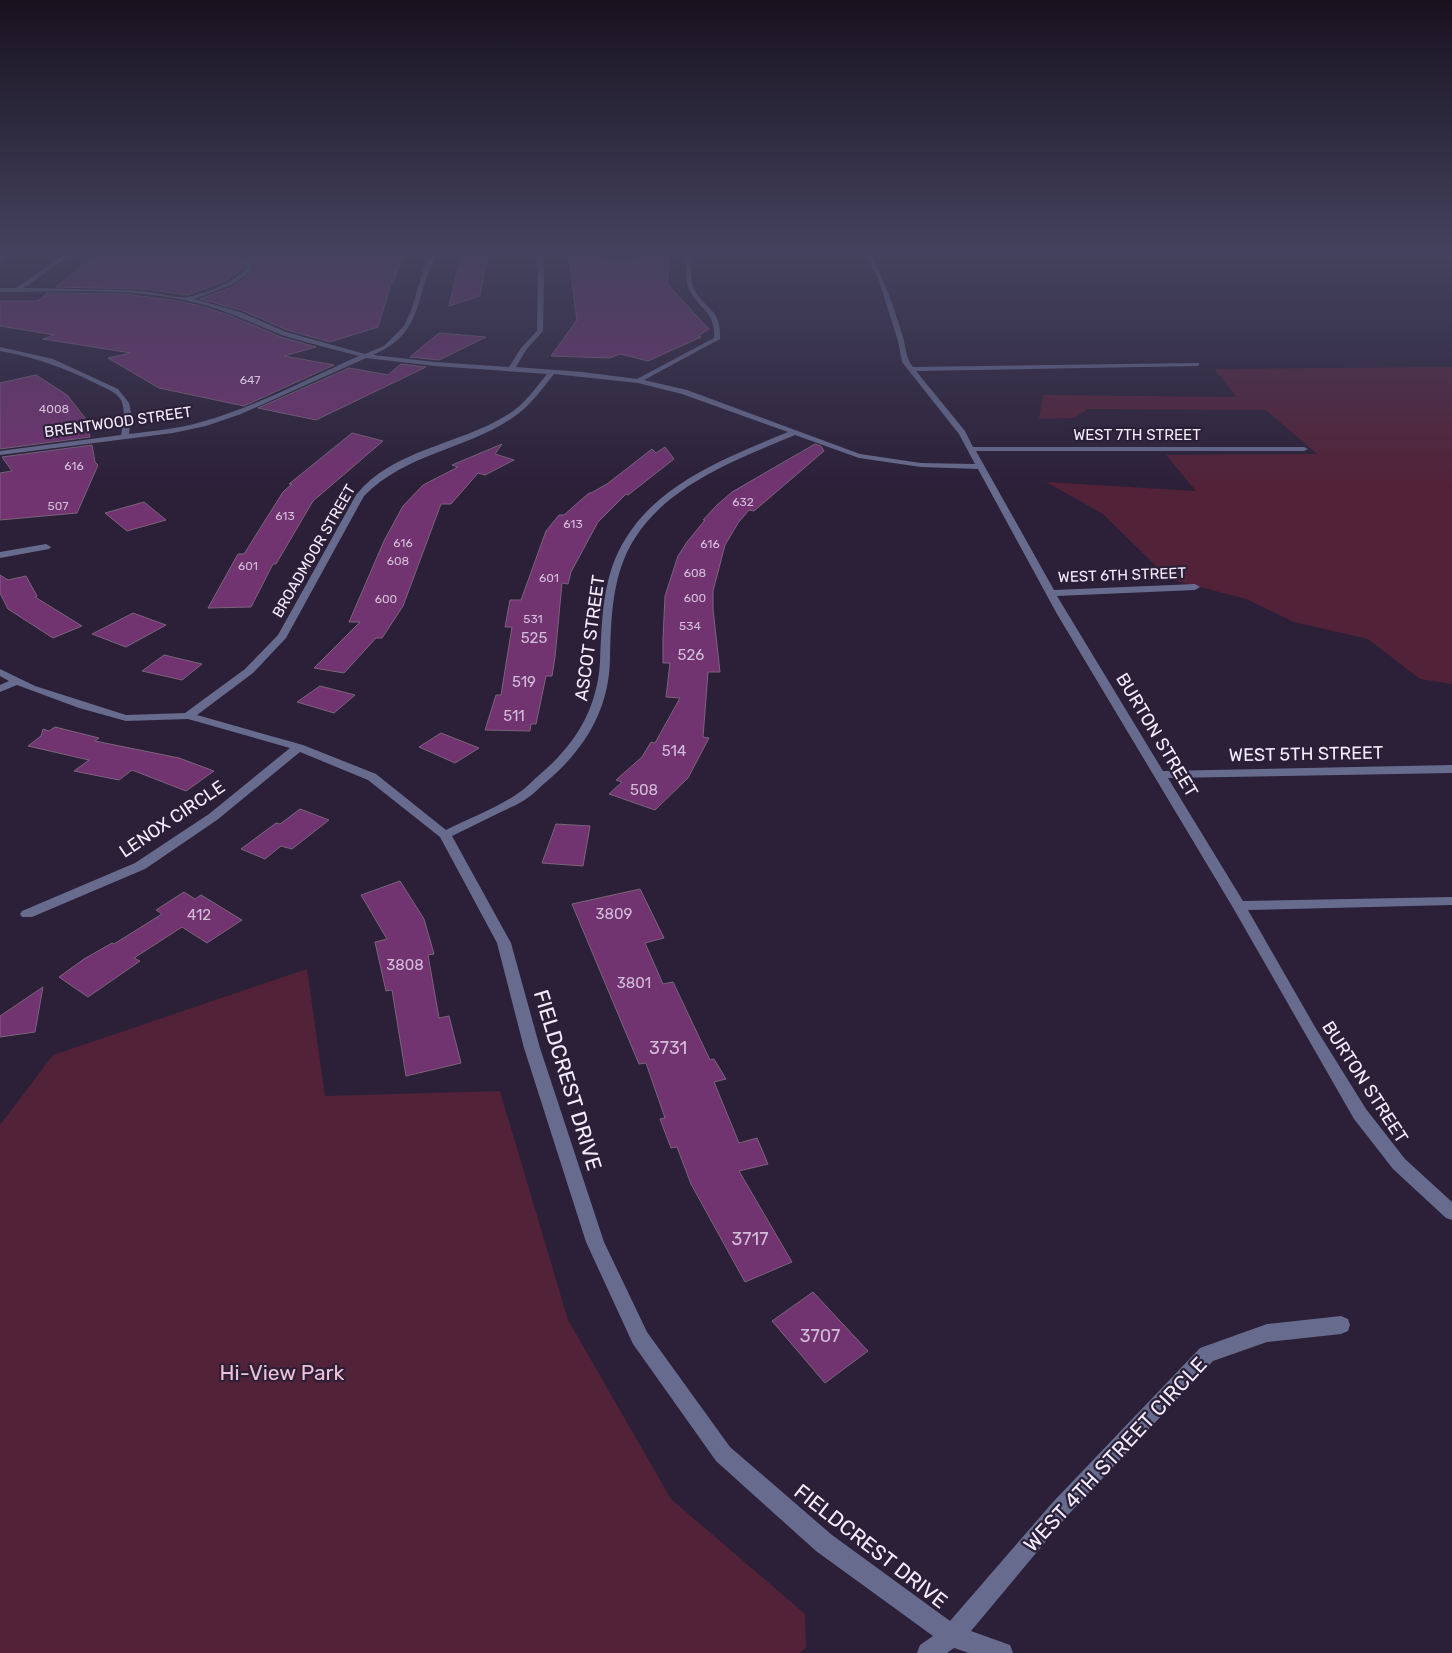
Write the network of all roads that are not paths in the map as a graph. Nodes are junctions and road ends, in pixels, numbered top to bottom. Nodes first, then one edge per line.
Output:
1 (282, 332) edge
2 (404, 332) edge
3 (539, 332) edge
4 (719, 332) edge
5 (898, 332) edge
6 (0, 349) edge
7 (365, 356) junction
8 (1197, 364) dead end
9 (512, 368) junction
10 (911, 369) junction
11 (552, 372) junction
12 (638, 381) junction
13 (793, 433) junction
14 (125, 437) junction
15 (970, 449) junction
16 (1304, 449) dead end
17 (0, 453) edge
18 (980, 467) junction
19 (46, 547) dead end
20 (0, 556) edge
21 (1195, 587) dead end
22 (1050, 592) junction
23 (0, 672) edge
24 (18, 681) junction
25 (0, 689) edge
26 (188, 716) junction
27 (299, 747) junction
28 (1452, 768) edge
29 (1161, 775) junction
30 (445, 834) junction
31 (1452, 901) edge
32 (1239, 906) junction
33 (27, 914) dead end
34 (1452, 1213) edge
35 (1341, 1325) dead end
36 (952, 1636) junction
37 (928, 1653) edge
38 (1002, 1653) edge

1 - 7 street
2 - 7 street, BRENTWOOD STREET
3 - 9 street
4 - 12 street
5 - 10 street, BURTON STREET
6 - 14 street
7 - 9 street
7 - 14 street, BRENTWOOD STREET
8 - 10 street
9 - 11 street
10 - 15 street, BURTON STREET
11 - 12 street
11 - 26 street, BROADMOOR STREET
12 - 13 street
13 - 18 street
13 - 30 street, ASCOT STREET
14 - 17 street, BRENTWOOD STREET
15 - 16 street, WEST 7TH STREET
15 - 18 street, BURTON STREET
18 - 22 street, BURTON STREET
19 - 20 street
21 - 22 street, WEST 6TH STREET
22 - 29 street, BURTON STREET
23 - 24 street, FIELDCREST DRIVE
24 - 25 street
24 - 26 street, FIELDCREST DRIVE
26 - 27 street, FIELDCREST DRIVE
27 - 30 street, FIELDCREST DRIVE
27 - 33 street, LENOX CIRCLE
28 - 29 street, WEST 5TH STREET
29 - 32 street, BURTON STREET
30 - 36 street, FIELDCREST DRIVE
31 - 32 street
32 - 34 street, BURTON STREET
35 - 36 street, WEST 4TH STREET CIRCLE
36 - 37 street, WEST 4TH STREET CIRCLE
36 - 38 street, FIELDCREST DRIVE

